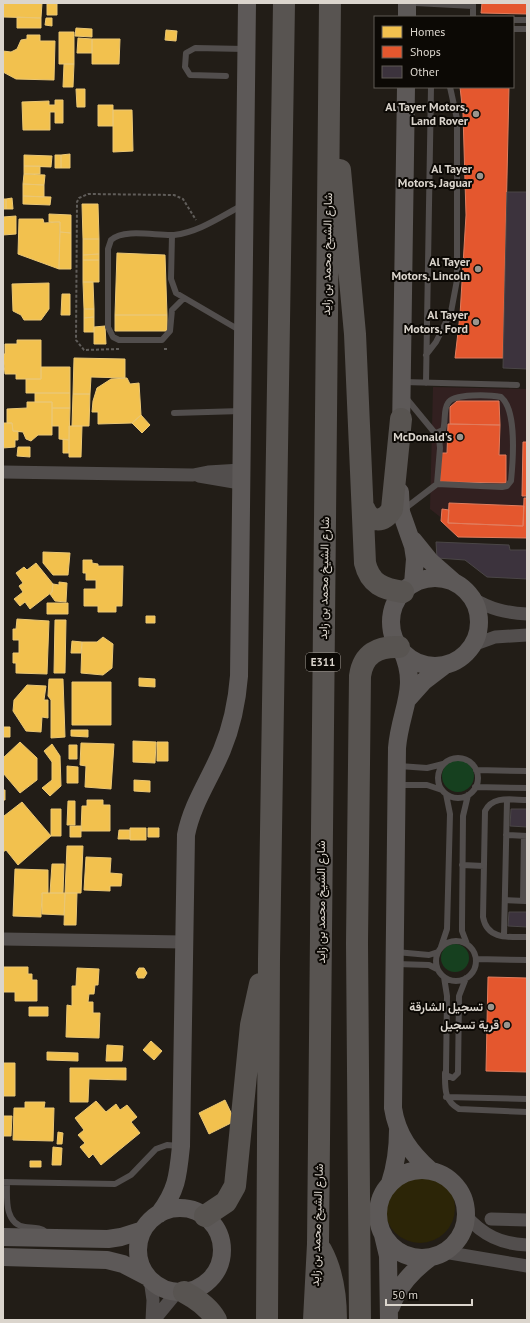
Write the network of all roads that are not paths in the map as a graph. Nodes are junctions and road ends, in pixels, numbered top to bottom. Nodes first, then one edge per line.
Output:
1 (247, 3) edge
2 (284, 3) edge
3 (330, 3) edge
4 (407, 3) edge
5 (414, 3) edge
6 (461, 4) edge
7 (473, 4) edge
8 (407, 16) edge
9 (473, 16) edge
10 (514, 20) edge
11 (527, 20) edge
12 (514, 29) edge
13 (527, 29) edge
14 (246, 49) junction
15 (226, 76) dead end
16 (329, 88) junction
17 (406, 88) edge
18 (431, 88) edge
19 (450, 88) edge
20 (244, 204) junction
21 (172, 235) junction
22 (184, 298) junction
23 (243, 332) junction
24 (426, 355) junction
25 (426, 383) junction
26 (517, 385) dead end
27 (402, 388) junction
28 (242, 411) junction
29 (174, 413) dead end
30 (402, 419) junction
31 (436, 433) junction
32 (3, 472) edge
33 (240, 477) junction
34 (437, 484) junction
35 (364, 508) junction
36 (401, 512) junction
37 (409, 535) junction
38 (455, 583) junction
39 (408, 588) junction
40 (472, 598) junction
41 (527, 614) edge
42 (527, 635) edge
43 (472, 645) junction
44 (400, 649) junction
45 (445, 665) junction
46 (407, 700) junction
47 (443, 764) junction
48 (397, 766) junction
49 (476, 770) junction
50 (527, 771) edge
51 (397, 785) junction
52 (475, 787) junction
53 (527, 788) edge
54 (444, 792) junction
55 (468, 795) junction
56 (506, 800) junction
57 (527, 800) edge
58 (506, 835) junction
59 (526, 836) edge
60 (462, 865) junction
61 (484, 866) junction
62 (505, 900) junction
63 (525, 901) edge
64 (504, 936) junction
65 (527, 937) edge
66 (3, 939) edge
67 (183, 942) junction
68 (467, 944) junction
69 (440, 950) junction
70 (395, 958) junction
71 (476, 958) junction
72 (269, 959) junction
73 (527, 960) edge
74 (437, 969) junction
75 (444, 977) junction
76 (466, 978) junction
77 (446, 1071) junction
78 (446, 1097) junction
79 (527, 1099) edge
80 (527, 1112) edge
81 (398, 1130) junction
82 (181, 1149) junction
83 (430, 1170) junction
84 (5, 1182) edge
85 (390, 1183) junction
86 (7, 1205) junction
87 (3, 1211) edge
88 (159, 1214) junction
89 (201, 1214) junction
90 (466, 1216) junction
91 (491, 1219) dead end
92 (527, 1220) edge
93 (144, 1230) junction
94 (382, 1235) junction
95 (3, 1237) edge
96 (53, 1238) junction
97 (266, 1242) junction
98 (318, 1244) junction
99 (527, 1245) edge
100 (438, 1254) junction
101 (3, 1257) edge
102 (527, 1266) edge
103 (149, 1278) junction
104 (181, 1292) junction
105 (389, 1316) edge
106 (153, 1320) edge
107 (216, 1320) edge
108 (254, 1320) edge
109 (267, 1320) edge
110 (314, 1320) edge
111 (336, 1320) edge
112 (360, 1320) edge

1 - 14 street
2 - 72 highway
3 - 16 highway, شارع الشيخ محمد بن زايد / E311
4 - 8 street
5 - 6 lane
6 - 7 lane
7 - 9 lane
10 - 11 lane
12 - 13 lane
14 - 15 lane
14 - 20 street
16 - 35 highway
16 - 98 highway, شارع الشيخ محمد بن زايد / E311
17 - 27 street
18 - 24 lane
19 - 24 lane
20 - 21 lane
20 - 23 street
21 - 22 lane
21 - 22 lane
22 - 23 lane
23 - 28 street
24 - 25 lane
25 - 26 lane
25 - 27 lane
27 - 30 street
27 - 31 lane
28 - 29 lane
28 - 33 street
30 - 35 highway
30 - 36 street
31 - 34 lane
31 - 34 lane
32 - 33 street
33 - 67 street
34 - 36 lane
35 - 39 highway
36 - 37 street
37 - 38 street
37 - 39 street
38 - 39 street
38 - 40 street
39 - 44 street
40 - 41 street
40 - 43 street
42 - 43 street
43 - 45 street
44 - 45 street
44 - 46 street
44 - 112 highway
45 - 46 street
46 - 48 street
47 - 48 lane
47 - 49 lane
47 - 54 lane
48 - 51 street
49 - 50 lane
49 - 52 lane
51 - 54 lane
51 - 70 street
52 - 53 lane
52 - 55 lane
54 - 55 lane
54 - 69 lane
55 - 60 lane
56 - 57 lane
56 - 58 lane
56 - 61 lane
58 - 59 lane
58 - 62 lane
59 - 63 lane
60 - 61 lane
60 - 68 lane
61 - 64 lane
62 - 63 lane
62 - 64 lane
64 - 65 lane
66 - 67 street
67 - 82 street
68 - 69 lane
68 - 71 lane
69 - 70 lane
69 - 74 lane
70 - 74 lane
70 - 81 street
71 - 73 lane
71 - 76 lane
72 - 89 highway
72 - 97 highway
74 - 75 lane
75 - 76 lane
75 - 77 lane
76 - 77 lane
77 - 78 lane
78 - 79 lane
78 - 80 lane
81 - 83 street
81 - 85 street
82 - 84 lane
82 - 88 street
82 - 89 street
83 - 85 street
83 - 90 street
84 - 86 lane
85 - 94 street
86 - 87 lane
86 - 96 lane
88 - 89 street
88 - 93 street
89 - 104 street
90 - 99 street
90 - 100 street
91 - 92 street
93 - 96 street
93 - 103 street
94 - 100 street
94 - 105 street
95 - 96 street
97 - 108 highway
97 - 109 highway
98 - 110 highway, شارع الشيخ محمد بن زايد / E311
98 - 111 highway
100 - 102 street
100 - 105 street
101 - 103 street
103 - 104 street
103 - 106 street
104 - 106 street
104 - 107 highway

